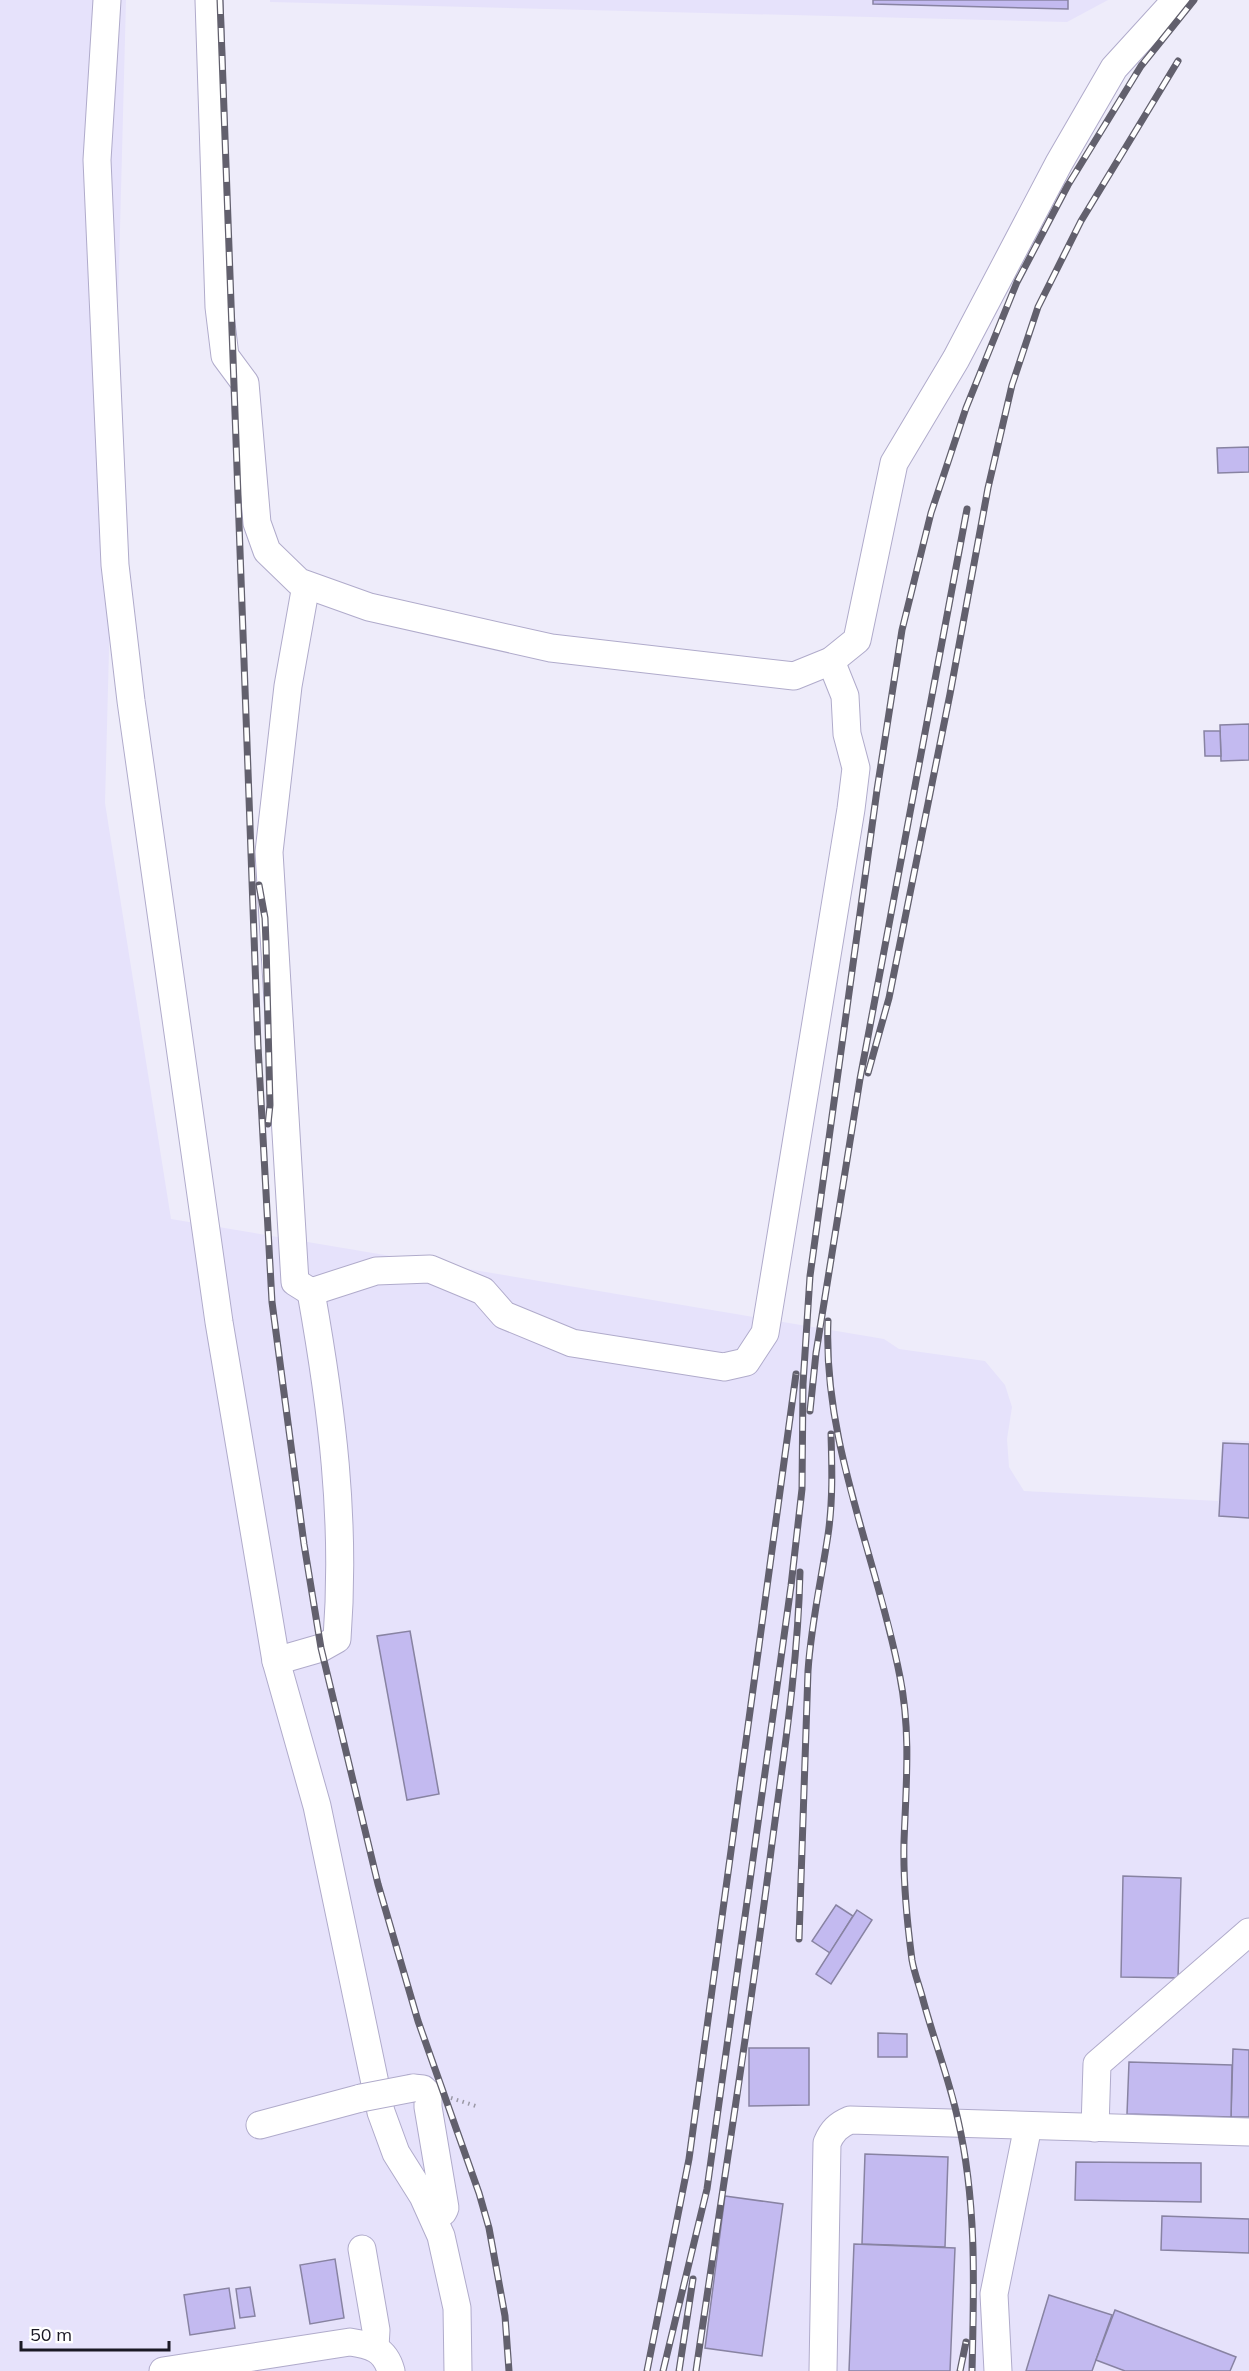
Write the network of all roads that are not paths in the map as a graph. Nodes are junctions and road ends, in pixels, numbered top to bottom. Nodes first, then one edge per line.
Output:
1 (107, 0) edge
2 (209, 0) edge
3 (1176, 0) edge
4 (306, 585) junction
5 (831, 662) junction
6 (311, 1292) junction
7 (276, 1661) junction
8 (1249, 1932) edge
9 (261, 2125) dead end
10 (1028, 2126) junction
11 (1095, 2128) junction
12 (1249, 2132) edge
13 (435, 2218) junction
14 (362, 2249) dead end
15 (375, 2347) junction
16 (346, 2361) dead end
17 (163, 2371) edge
18 (280, 2371) edge
19 (392, 2371) edge
20 (458, 2371) edge
21 (824, 2371) edge
22 (999, 2371) edge

1 - 7 lane
2 - 4 lane
3 - 5 lane
4 - 5 lane
4 - 6 lane
5 - 6 lane
6 - 7 lane
7 - 13 lane
8 - 11 lane
9 - 13 lane, bridge
10 - 11 lane
10 - 21 lane
10 - 22 lane
11 - 12 lane
13 - 20 lane
14 - 15 lane
15 - 17 lane
15 - 19 lane
16 - 18 lane

